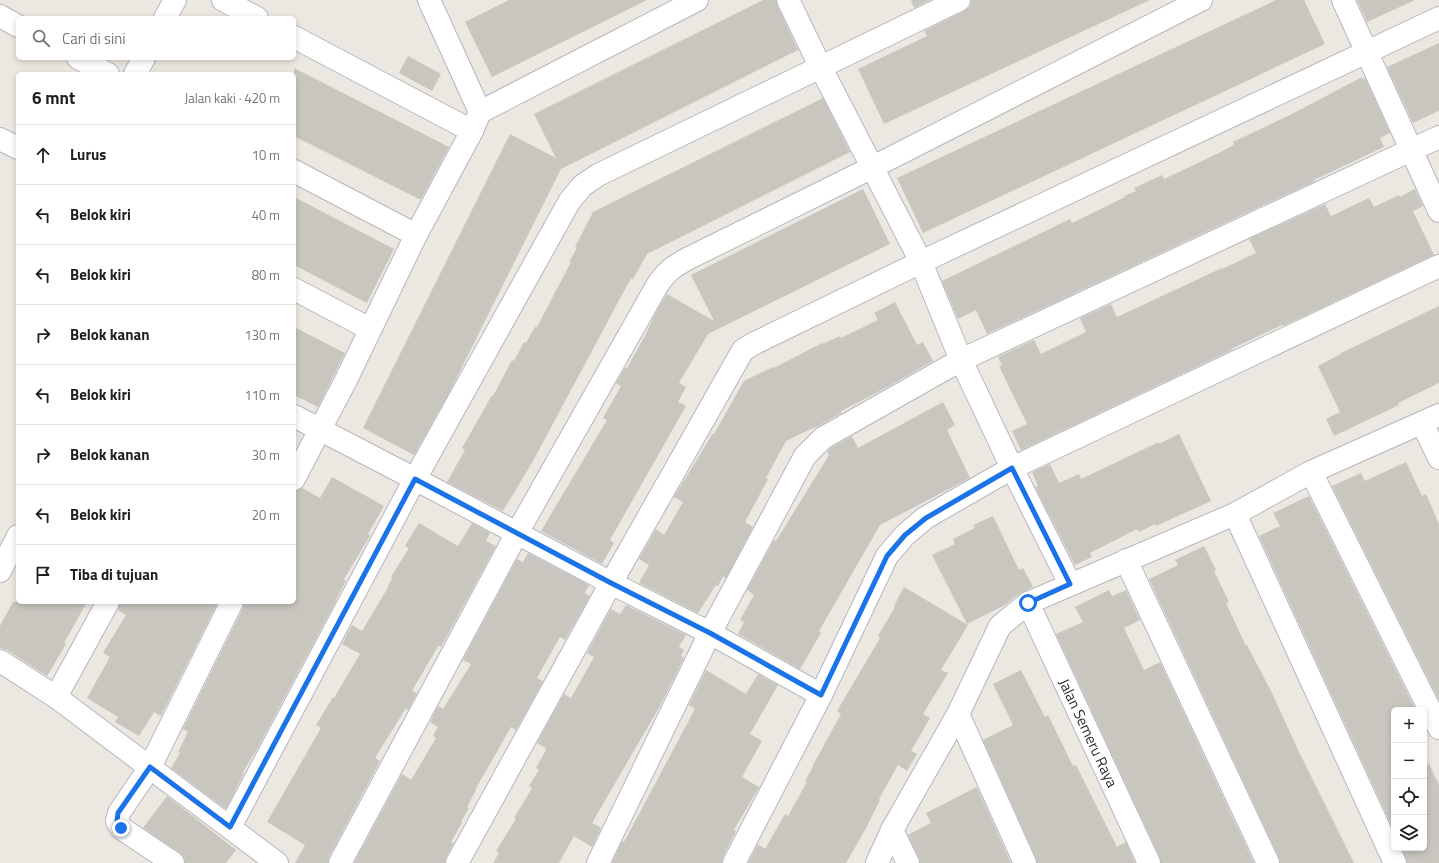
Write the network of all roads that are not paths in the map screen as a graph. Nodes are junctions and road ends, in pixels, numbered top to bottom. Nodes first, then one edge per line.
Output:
1 (175, 0) edge
2 (223, 0) edge
3 (429, 0) edge
4 (697, 0) edge
5 (788, 0) edge
6 (959, 0) edge
7 (1201, 0) edge
8 (1343, 0) edge
9 (0, 16) edge
10 (166, 16) edge
11 (253, 16) edge
12 (1439, 18) edge
13 (16, 25) edge
14 (296, 38) edge
15 (1366, 52) junction
16 (82, 60) edge
17 (143, 60) edge
18 (820, 66) junction
19 (104, 72) edge
20 (136, 72) edge
21 (476, 121) junction
22 (1439, 137) edge
23 (0, 139) edge
24 (16, 147) edge
25 (1412, 150) junction
26 (873, 167) junction
27 (296, 172) edge
28 (1439, 211) edge
29 (416, 235) junction
30 (921, 262) junction
31 (1439, 266) edge
32 (296, 291) edge
33 (370, 329) junction
34 (961, 360) junction
35 (296, 417) edge
36 (1431, 419) edge
37 (319, 430) junction
38 (1439, 458) edge
39 (1012, 468) junction
40 (1311, 472) junction
41 (296, 475) edge
42 (415, 479) junction
43 (1235, 514) junction
44 (516, 533) junction
45 (16, 540) edge
46 (1126, 560) junction
47 (0, 570) edge
48 (611, 583) junction
49 (1070, 584) junction
50 (1028, 603) junction
51 (107, 604) edge
52 (231, 604) edge
53 (710, 633) junction
54 (0, 661) edge
55 (821, 695) junction
56 (56, 697) junction
57 (958, 714) junction
58 (1439, 728) edge
59 (150, 767) junction
60 (230, 827) junction
61 (892, 830) junction
62 (173, 863) edge
63 (277, 863) edge
64 (340, 863) edge
65 (457, 863) edge
66 (598, 863) edge
67 (734, 863) edge
68 (877, 863) edge
69 (908, 863) edge
70 (1026, 863) edge
71 (1149, 863) edge
72 (1268, 863) edge
73 (1395, 863) edge

1 - 10 street
2 - 11 street
3 - 21 street
4 - 21 street
5 - 18 street
6 - 18 street
7 - 26 street
8 - 15 street
9 - 13 street
12 - 15 street
14 - 21 street
15 - 25 street
15 - 30 street
16 - 19 street
17 - 20 street
18 - 26 street
18 - 42 street
21 - 29 street
22 - 25 street
23 - 24 street
25 - 28 street
25 - 34 street
26 - 30 street
26 - 44 street
27 - 29 street
29 - 33 street
30 - 34 street
30 - 48 street
31 - 39 street
32 - 33 street
33 - 37 street
34 - 39 street
34 - 53 street
35 - 37 street
36 - 38 street
36 - 40 street
37 - 41 street
37 - 42 street
39 - 49 street
39 - 55 street
40 - 43 street
40 - 58 street
42 - 44 street
42 - 60 street
43 - 46 street
43 - 73 street
44 - 48 street
44 - 64 street
45 - 47 street
46 - 49 street
46 - 72 street
48 - 53 street
48 - 65 street
49 - 50 street
50 - 57 street
50 - 71 street, Jalan Semeru Raya
51 - 56 street
52 - 59 street
53 - 55 street
53 - 66 street
54 - 56 street
55 - 67 street
56 - 59 street
57 - 61 street
57 - 70 street
59 - 60 street
59 - 62 street
60 - 63 street
61 - 68 street
61 - 69 street

